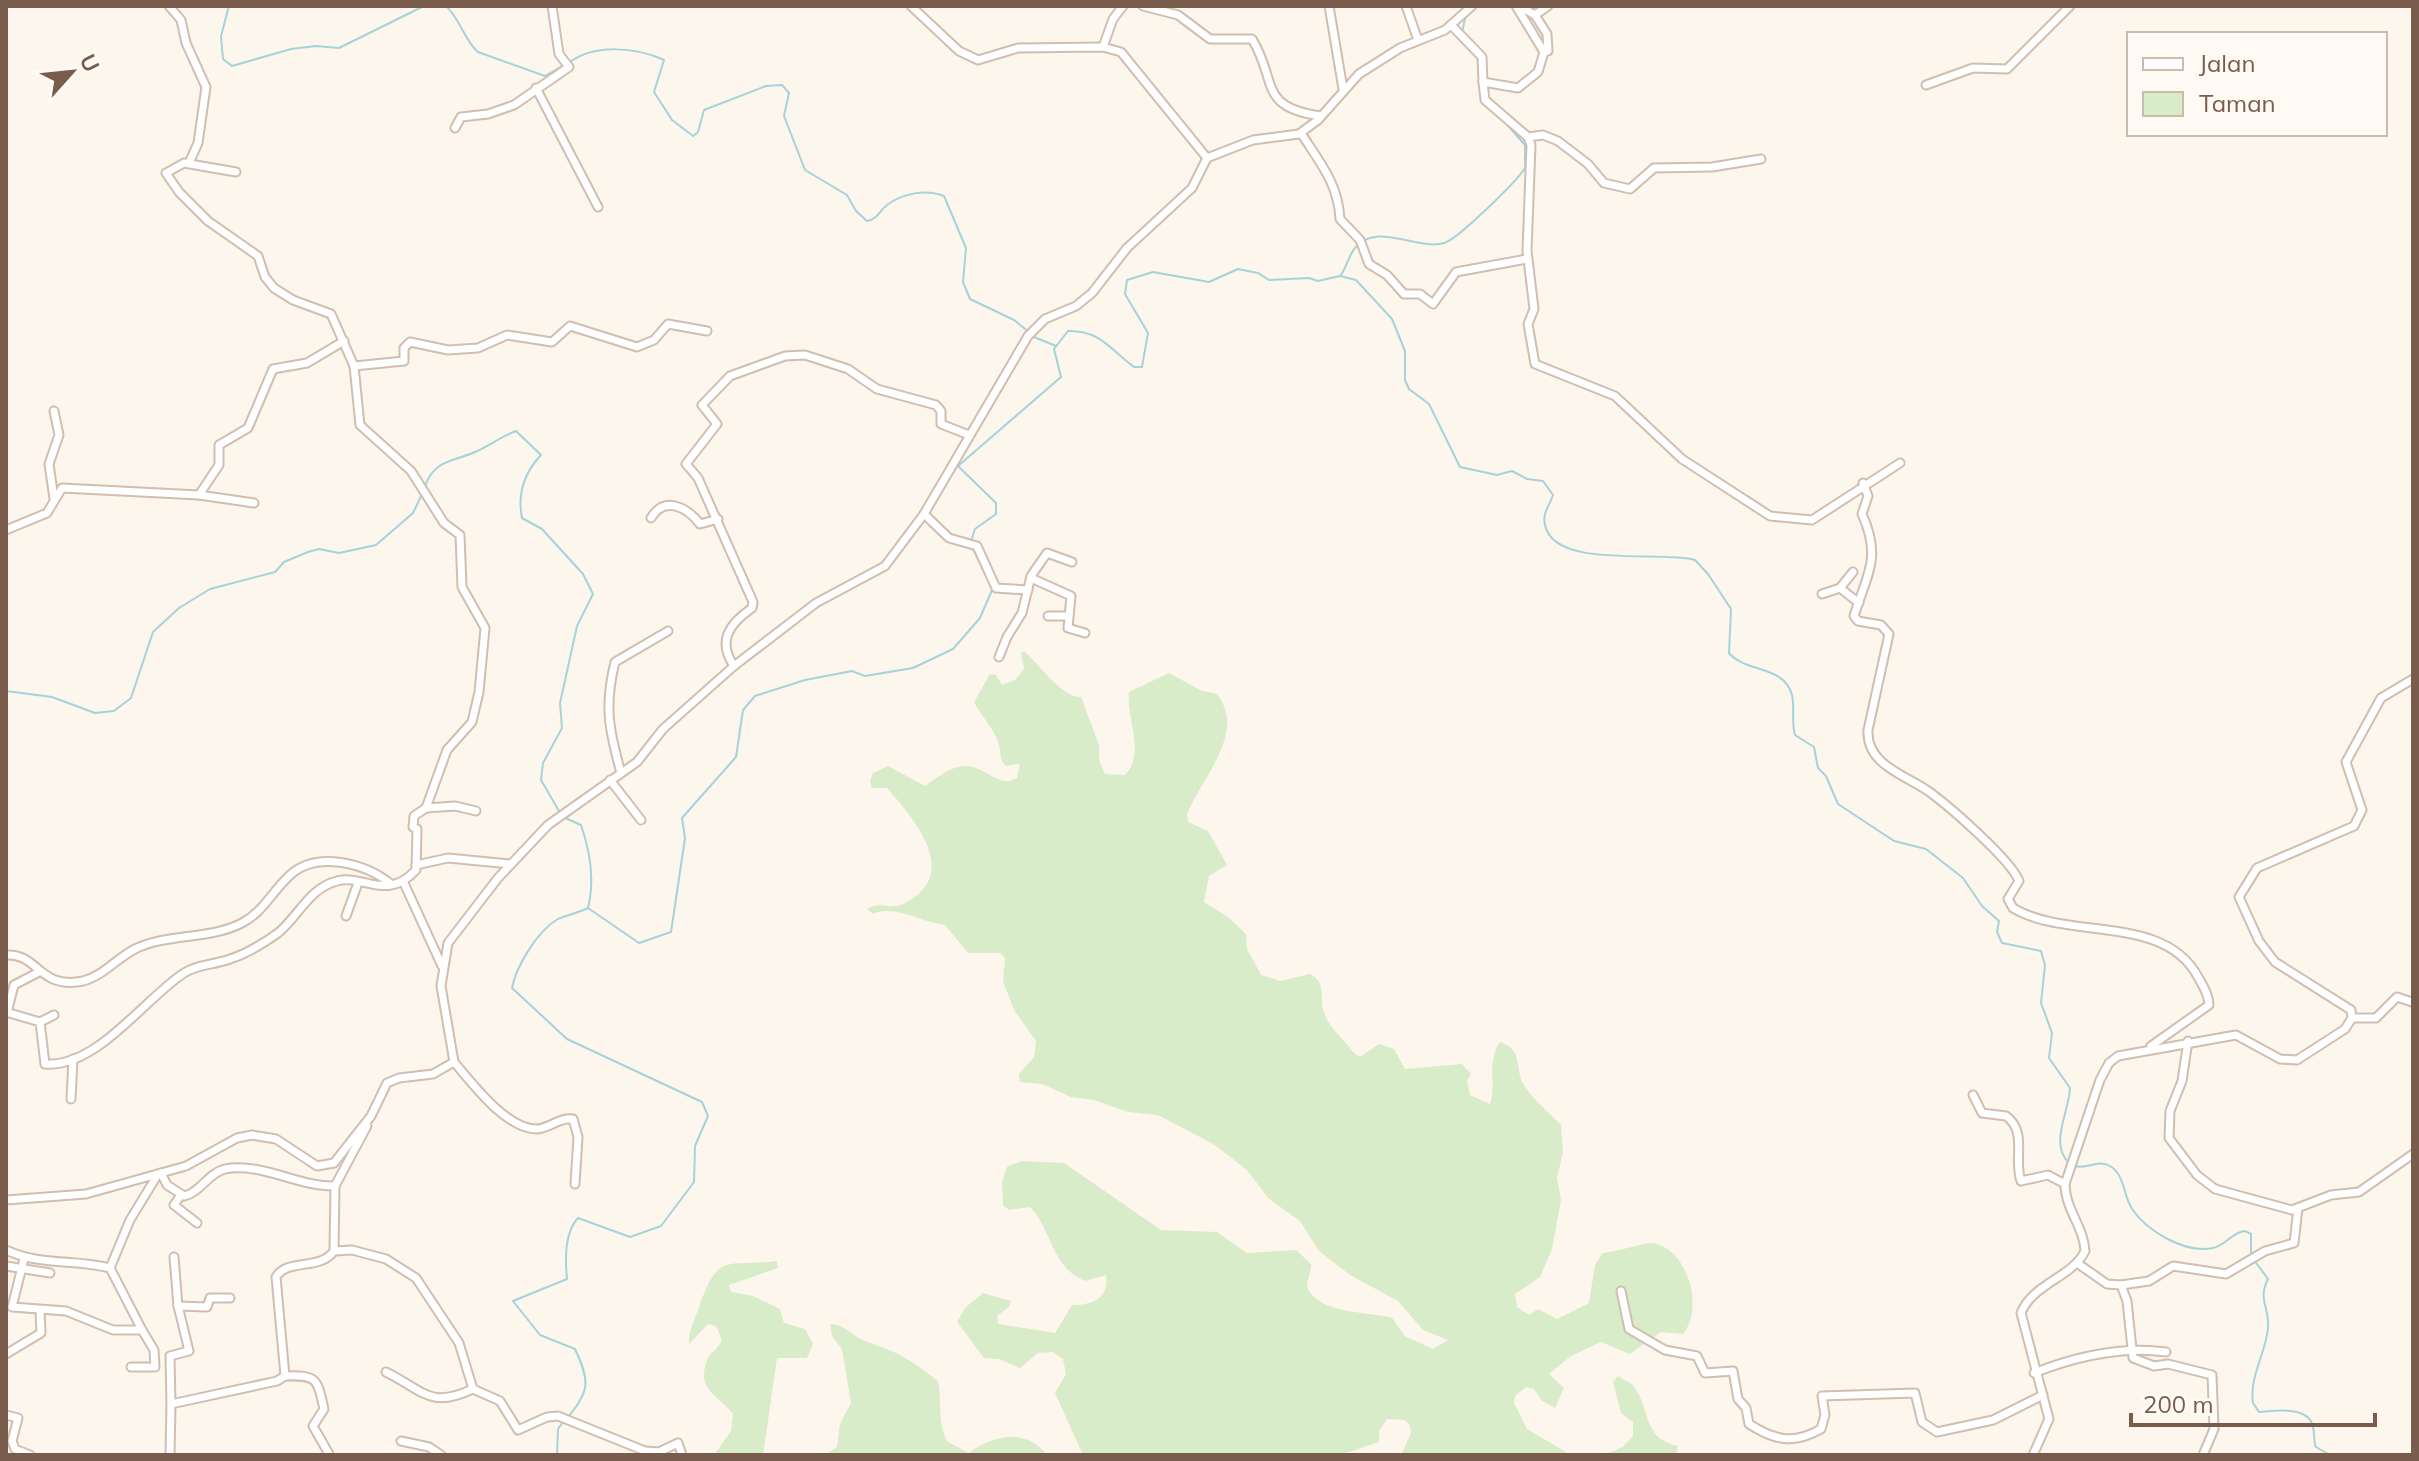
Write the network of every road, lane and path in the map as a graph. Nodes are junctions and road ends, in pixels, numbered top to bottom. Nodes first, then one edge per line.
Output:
1 (169, 6) edge
2 (552, 6) edge
3 (911, 6) edge
4 (1123, 6) edge
5 (1143, 6) edge
6 (1329, 6) edge
7 (1406, 6) edge
8 (1472, 6) edge
9 (1518, 6) edge
10 (1548, 6) edge
11 (2070, 6) edge
12 (1532, 12) edge
13 (1451, 25) junction
14 (1418, 40) junction
15 (1103, 47) junction
16 (1544, 52) junction
17 (1483, 82) junction
18 (1926, 85) dead end
19 (536, 88) junction
20 (1343, 89) junction
21 (1321, 116) junction
22 (455, 128) dead end
23 (1301, 133) junction
24 (1528, 137) junction
25 (1207, 158) junction
26 (1761, 159) dead end
27 (189, 163) junction
28 (236, 172) dead end
29 (598, 207) dead end
30 (1527, 259) junction
31 (707, 331) dead end
32 (344, 341) junction
33 (354, 366) junction
34 (54, 411) dead end
35 (969, 435) junction
36 (1900, 463) dead end
37 (49, 482) junction
38 (1863, 483) junction
39 (38, 485) dead end
40 (199, 495) junction
41 (54, 502) junction
42 (254, 503) dead end
43 (924, 514) junction
44 (651, 518) dead end
45 (718, 519) junction
46 (6, 530) edge
47 (1072, 562) dead end
48 (1853, 572) dead end
49 (1031, 578) junction
50 (1840, 588) junction
51 (1028, 590) junction
52 (1822, 594) dead end
53 (1859, 603) junction
54 (1048, 616) dead end
55 (1067, 616) junction
56 (668, 631) dead end
57 (1085, 633) dead end
58 (999, 657) dead end
59 (734, 666) junction
60 (2413, 679) edge
61 (621, 773) junction
62 (610, 780) junction
63 (426, 808) junction
64 (476, 811) dead end
65 (641, 820) dead end
66 (510, 864) junction
67 (416, 865) junction
68 (403, 881) junction
69 (358, 883) junction
70 (391, 884) junction
71 (346, 916) dead end
72 (6, 955) edge
73 (442, 967) junction
74 (39, 972) junction
75 (2412, 1002) edge
76 (7, 1012) edge
77 (54, 1015) dead end
78 (2352, 1018) junction
79 (40, 1022) junction
80 (2188, 1041) junction
81 (2145, 1049) junction
82 (73, 1059) junction
83 (454, 1062) junction
84 (1973, 1095) dead end
85 (71, 1099) dead end
86 (371, 1116) junction
87 (2413, 1154) edge
88 (160, 1174) junction
89 (575, 1184) dead end
90 (2065, 1184) junction
91 (335, 1186) junction
92 (181, 1195) junction
93 (6, 1200) edge
94 (2298, 1208) junction
95 (197, 1223) dead end
96 (6, 1250) edge
97 (334, 1251) junction
98 (174, 1257) dead end
99 (24, 1259) junction
100 (2077, 1263) junction
101 (6, 1266) edge
102 (110, 1268) junction
103 (21, 1270) junction
104 (50, 1273) dead end
105 (2121, 1285) junction
106 (1621, 1291) dead end
107 (230, 1298) dead end
108 (178, 1306) junction
109 (40, 1311) junction
110 (142, 1330) junction
111 (2130, 1351) junction
112 (2166, 1352) dead end
113 (6, 1354) edge
114 (131, 1367) dead end
115 (386, 1372) dead end
116 (2034, 1373) junction
117 (285, 1376) junction
118 (473, 1389) junction
119 (2043, 1395) junction
120 (171, 1404) junction
121 (6, 1415) edge
122 (401, 1441) dead end
123 (171, 1454) edge
124 (329, 1454) edge
125 (30, 1455) edge
126 (441, 1455) edge
127 (682, 1455) edge
128 (2033, 1455) edge
129 (2203, 1455) edge

1 - 27 street
2 - 19 street
3 - 15 street
4 - 15 street
5 - 21 street
6 - 20 street
7 - 14 street
8 - 13 street
9 - 12 street
9 - 16 street
10 - 12 street
11 - 18 street
12 - 16 street
13 - 14 street
13 - 17 street
14 - 20 street
15 - 25 street
16 - 17 street
17 - 24 street
19 - 22 street
19 - 29 street
20 - 21 street
21 - 23 street
23 - 25 street
23 - 30 street
24 - 26 street
24 - 30 street
25 - 35 street
27 - 28 street
27 - 32 street
30 - 38 street
31 - 33 street
32 - 33 street
32 - 40 street
33 - 63 street
34 - 37 street
35 - 43 street
35 - 45 street
36 - 38 street
37 - 39 street
37 - 41 street
38 - 53 street
40 - 41 street
40 - 42 street
41 - 46 street
43 - 51 street
43 - 59 street
44 - 45 street
45 - 59 street
47 - 49 street
48 - 50 street
49 - 51 street
49 - 55 street
50 - 52 street
50 - 53 street
51 - 58 street
53 - 81 street
54 - 55 street
55 - 57 street
56 - 61 street
59 - 61 street
60 - 78 street
61 - 62 street
62 - 65 street
62 - 66 street
63 - 64 street
63 - 67 street
66 - 67 street
66 - 73 street
67 - 68 street
68 - 70 street
68 - 73 street
69 - 70 street
69 - 71 street
69 - 82 street
70 - 74 street
72 - 74 street
73 - 83 street
74 - 76 street
75 - 78 street
76 - 79 street
77 - 79 street
78 - 80 street
79 - 82 street
80 - 81 street
80 - 94 street
81 - 90 street
82 - 85 street
83 - 86 street
83 - 89 street
84 - 90 street
86 - 88 street
86 - 91 street
87 - 94 street
88 - 92 street
88 - 93 street
88 - 102 street
90 - 100 street
91 - 92 street
91 - 97 street
92 - 95 street
94 - 105 street
96 - 99 street
97 - 117 street
97 - 118 street
98 - 108 street
99 - 102 street
99 - 103 street
100 - 105 street
100 - 116 street
101 - 103 street
102 - 110 street
103 - 104 street
103 - 109 street
105 - 111 street
106 - 119 street
107 - 108 street
108 - 120 street
109 - 110 street
109 - 113 street
110 - 114 street
111 - 112 street
111 - 116 street
111 - 129 street
115 - 118 street
116 - 119 street
117 - 120 street
117 - 124 street
118 - 127 street
119 - 128 street
120 - 123 street
121 - 125 street
122 - 126 street

